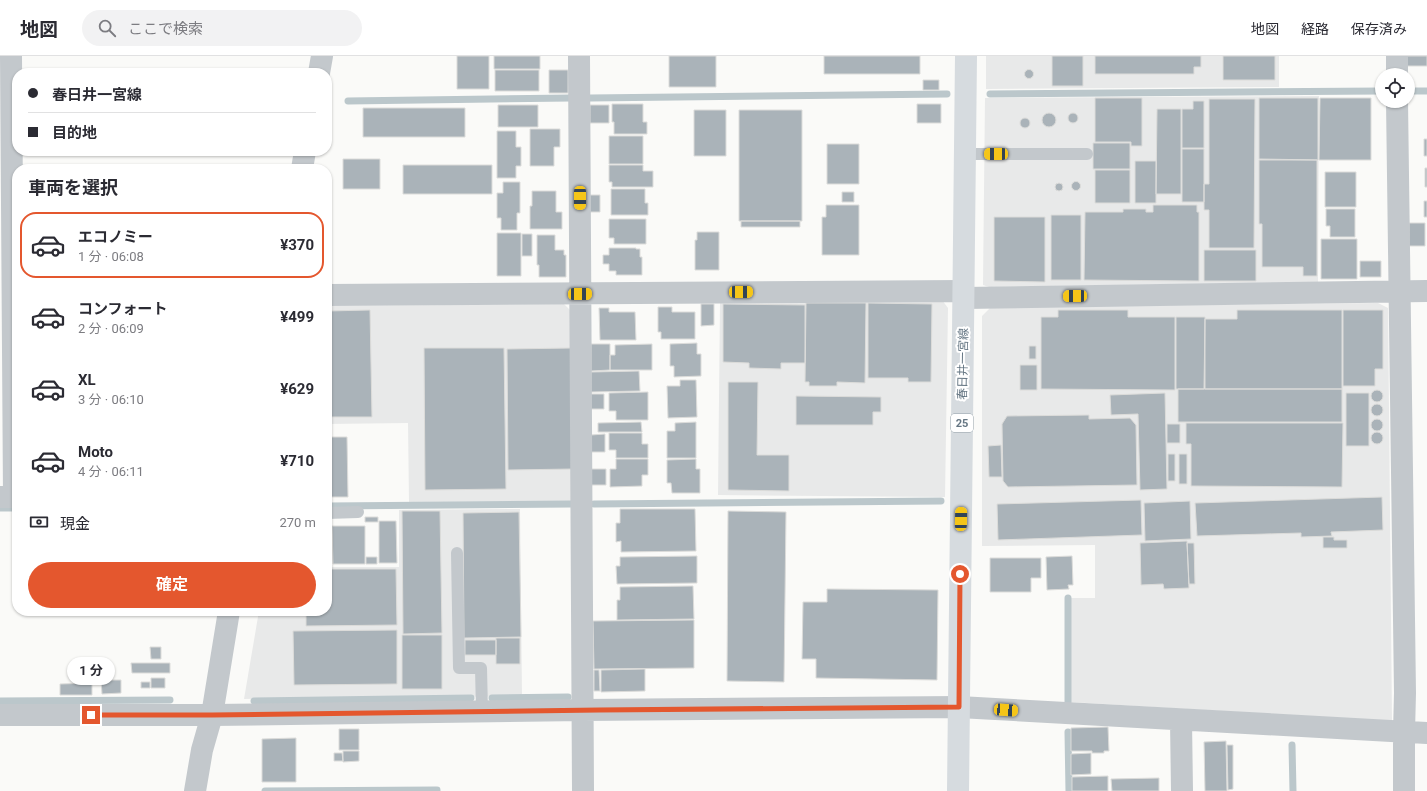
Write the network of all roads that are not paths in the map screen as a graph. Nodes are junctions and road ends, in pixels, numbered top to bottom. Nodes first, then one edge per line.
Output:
1 (11, 56) edge
2 (322, 56) edge
3 (579, 56) edge
4 (966, 56) edge
5 (1397, 56) edge
6 (320, 68) edge
7 (1397, 68) edge
8 (1398, 108) edge
9 (6, 111) edge
10 (965, 154) junction
11 (1087, 154) dead end
12 (1399, 291) junction
13 (1427, 291) edge
14 (580, 294) junction
15 (963, 294) junction
16 (332, 295) edge
17 (10, 298) edge
18 (12, 398) edge
19 (0, 497) edge
20 (12, 497) edge
21 (358, 512) dead end
22 (332, 513) edge
23 (457, 553) dead end
24 (228, 616) edge
25 (959, 707) junction
26 (583, 710) junction
27 (482, 711) junction
28 (0, 715) edge
29 (212, 715) junction
30 (1181, 720) junction
31 (1404, 732) junction
32 (1427, 733) edge
33 (196, 791) edge
34 (584, 791) edge
35 (958, 791) edge
36 (1182, 791) edge
37 (1404, 791) edge

1 - 9 street
2 - 6 street
3 - 14 street
4 - 10 main road, 春日井一宮線 / 25
5 - 7 street
8 - 12 street
9 - 17 street
10 - 11 lane
10 - 15 main road, 春日井一宮線 / 25
12 - 13 street
12 - 15 street
12 - 31 street
14 - 15 street
14 - 16 street
14 - 26 street
15 - 25 main road, 春日井一宮線 / 25
17 - 18 street
19 - 20 street
21 - 22 lane
23 - 27 lane
24 - 29 street
25 - 26 street
25 - 30 street
25 - 35 main road, 春日井一宮線 / 25
26 - 27 street
26 - 34 street
27 - 29 street
28 - 29 street
29 - 33 street
30 - 31 street
30 - 36 street
31 - 32 street
31 - 37 street

